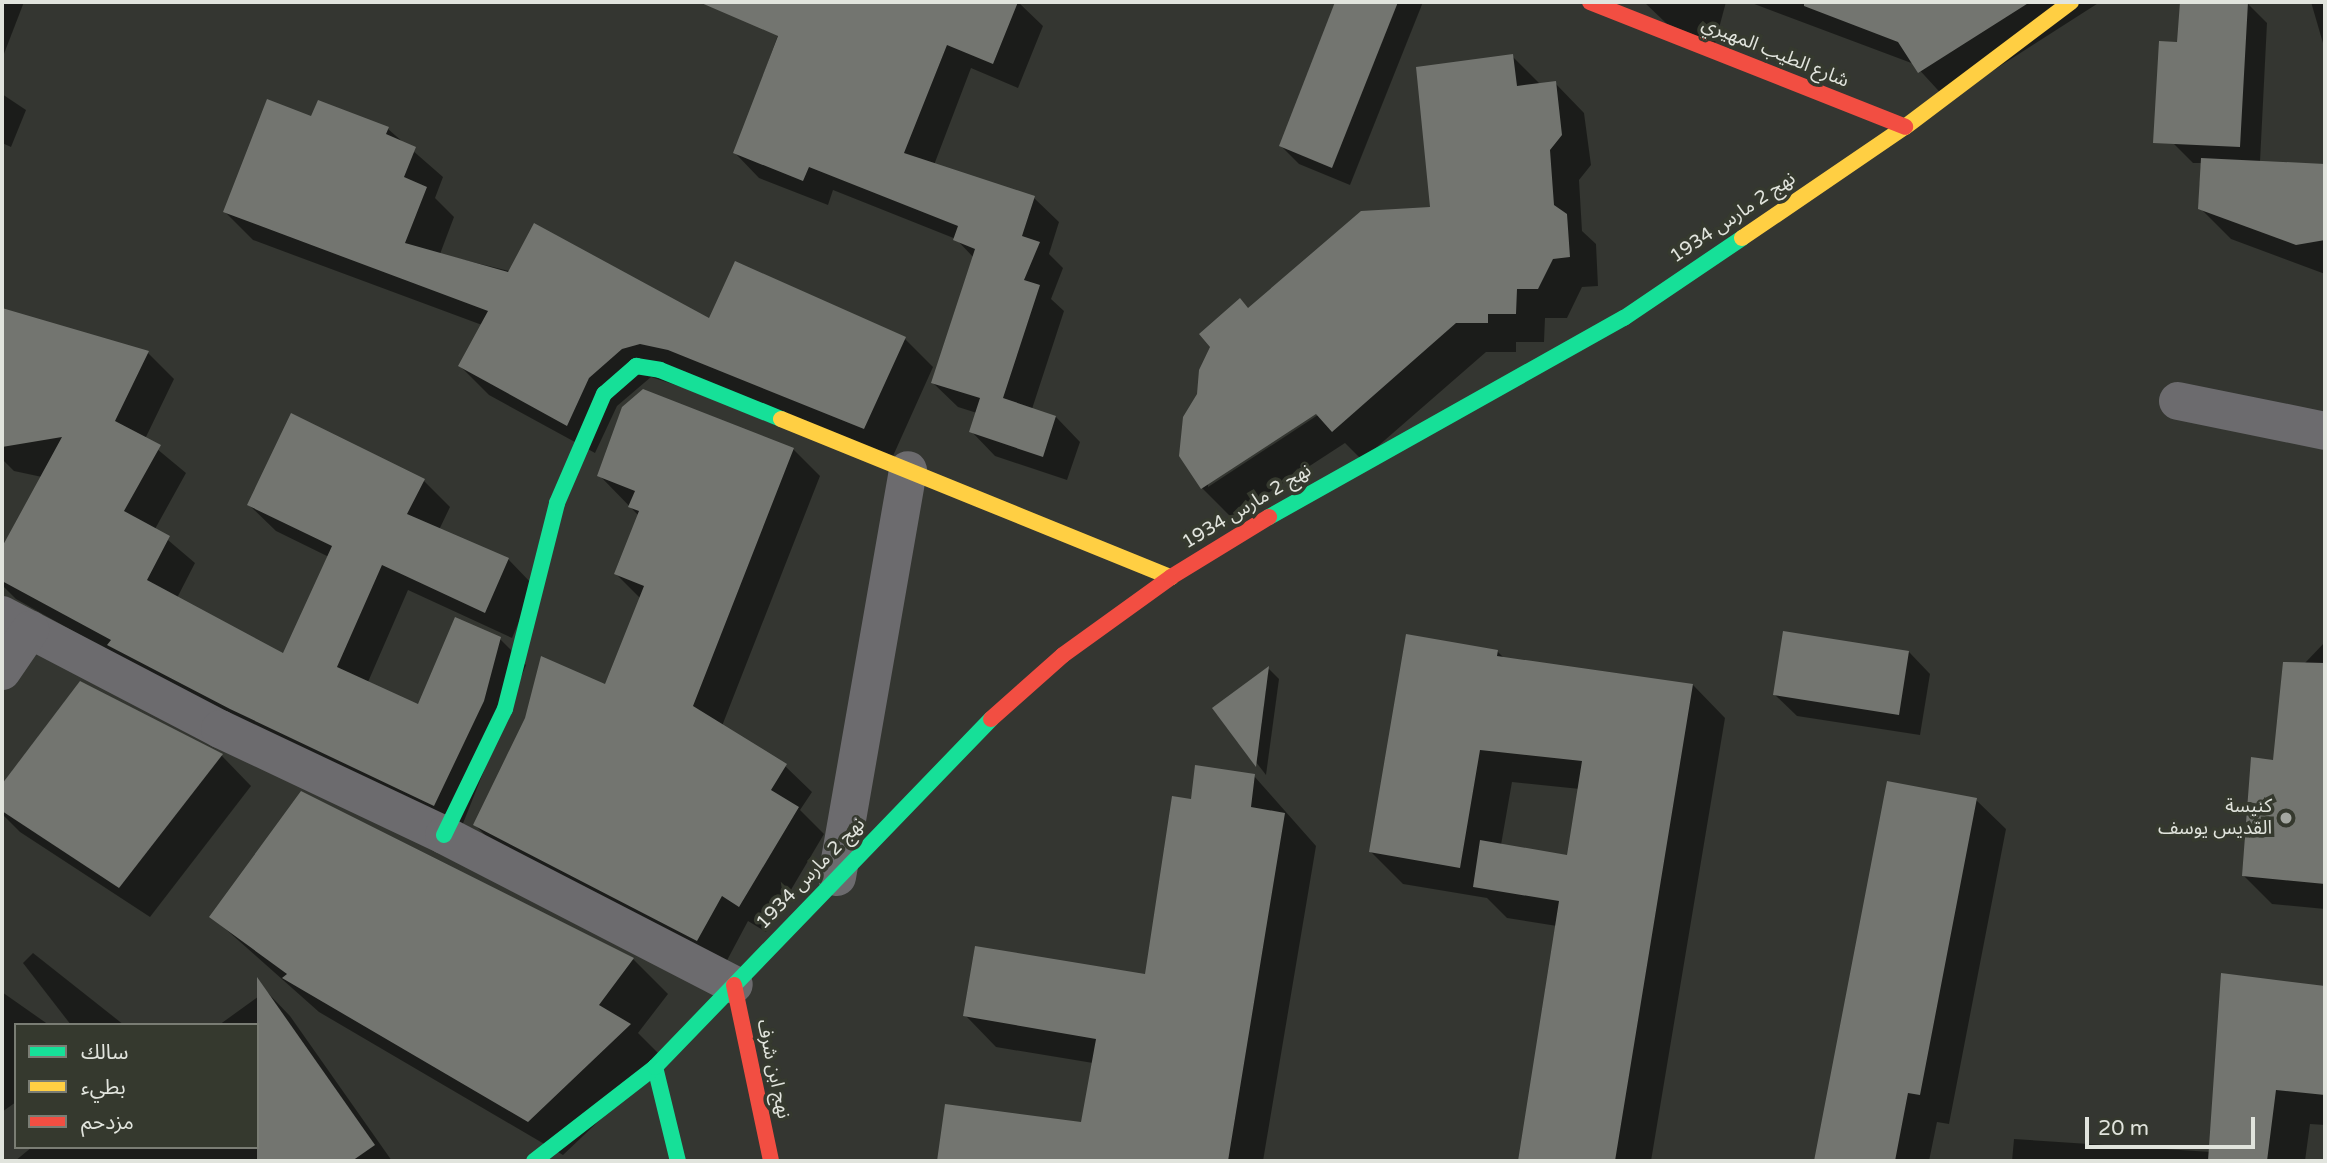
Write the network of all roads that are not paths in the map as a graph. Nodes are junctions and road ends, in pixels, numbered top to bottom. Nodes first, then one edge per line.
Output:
1 (1590, 2) edge
2 (2071, 2) edge
3 (1905, 127) junction
4 (2178, 401) dead end
5 (2325, 432) edge
6 (908, 470) junction
7 (1171, 577) junction
8 (16, 622) edge
9 (2, 671) edge
10 (444, 835) junction
11 (837, 877) junction
12 (734, 985) junction
13 (654, 1067) junction
14 (534, 1161) edge
15 (678, 1161) edge
16 (771, 1161) edge

1 - 3 street, شارع الطيب المهيري
2 - 3 street, نهج 2 مارس 1934
3 - 7 street, نهج 2 مارس 1934
4 - 5 street
6 - 7 street
6 - 10 street
6 - 11 street
7 - 11 street, نهج 2 مارس 1934
8 - 9 street
8 - 10 street
10 - 12 street
11 - 12 street, نهج 2 مارس 1934
12 - 13 street, نهج 2 مارس 1934
12 - 16 street, نهج ابن شرف
13 - 14 street, نهج 2 مارس 1934
13 - 15 street

